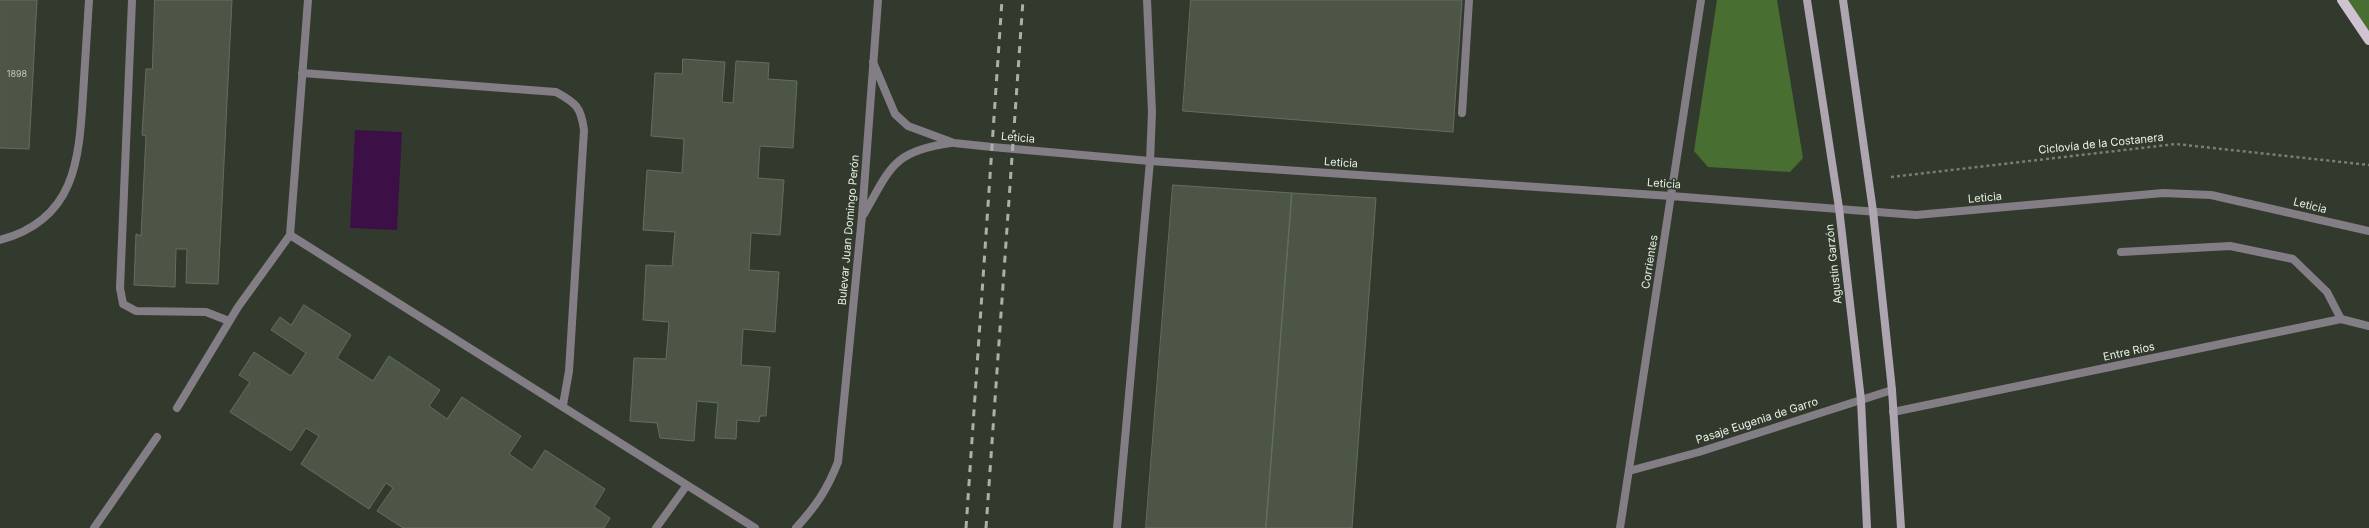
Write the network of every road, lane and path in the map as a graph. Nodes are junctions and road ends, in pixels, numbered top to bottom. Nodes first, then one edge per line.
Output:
1 (89, 0) edge
2 (132, 0) edge
3 (308, 0) edge
4 (878, 0) edge
5 (1147, 0) edge
6 (1469, 0) edge
7 (1700, 0) edge
8 (1808, 0) edge
9 (1843, 0) edge
10 (2342, 0) edge
11 (2369, 40) edge
12 (873, 62) junction
13 (302, 73) junction
14 (1462, 113) dead end
15 (954, 142) junction
16 (1150, 161) junction
17 (2369, 165) edge
18 (1869, 180) junction
19 (1671, 196) junction
20 (1839, 208) junction
21 (1873, 211) junction
22 (862, 216) junction
23 (2369, 231) edge
24 (290, 235) junction
25 (0, 240) edge
26 (2121, 252) dead end
27 (2341, 319) junction
28 (229, 321) junction
29 (2369, 326) edge
30 (1892, 390) junction
31 (1860, 400) junction
32 (563, 405) junction
33 (177, 408) dead end
34 (1894, 412) junction
35 (157, 437) dead end
36 (1629, 471) junction
37 (687, 485) junction
38 (94, 528) edge
39 (656, 528) edge
40 (755, 528) edge
41 (796, 528) edge
42 (1117, 528) edge
43 (1620, 528) edge
44 (1867, 528) edge
45 (1901, 528) edge

1 - 25 street
2 - 28 street
3 - 13 street
4 - 12 street, Bulevar Juan Domingo Perón
5 - 16 street
6 - 14 street
7 - 19 street, Corrientes
8 - 20 main road, Agustín Garzón
9 - 18 main road
10 - 11 main road
12 - 15 street, Leticia
12 - 22 street, Bulevar Juan Domingo Perón
13 - 24 street
13 - 32 street
15 - 16 street, Leticia
15 - 22 street, Leticia
16 - 19 street, Leticia
16 - 42 street
17 - 18 path, Ciclovía de la Costanera
18 - 21 main road
19 - 20 street, Leticia
19 - 36 street, Corrientes
20 - 21 street, Leticia
20 - 31 main road, Agustín Garzón
21 - 23 street, Leticia
21 - 30 main road
22 - 41 street, Bulevar Juan Domingo Perón
24 - 28 street
24 - 32 street
26 - 27 street
27 - 29 street, Entre Ríos
27 - 34 street, Entre Ríos
28 - 33 street
30 - 31 street, Pasaje Eugenia de Garro
30 - 34 main road
31 - 36 street, Pasaje Eugenia de Garro
31 - 44 main road, Agustín Garzón
32 - 37 street
34 - 45 main road
35 - 38 street
36 - 43 street, Corrientes
37 - 39 street
37 - 40 street

